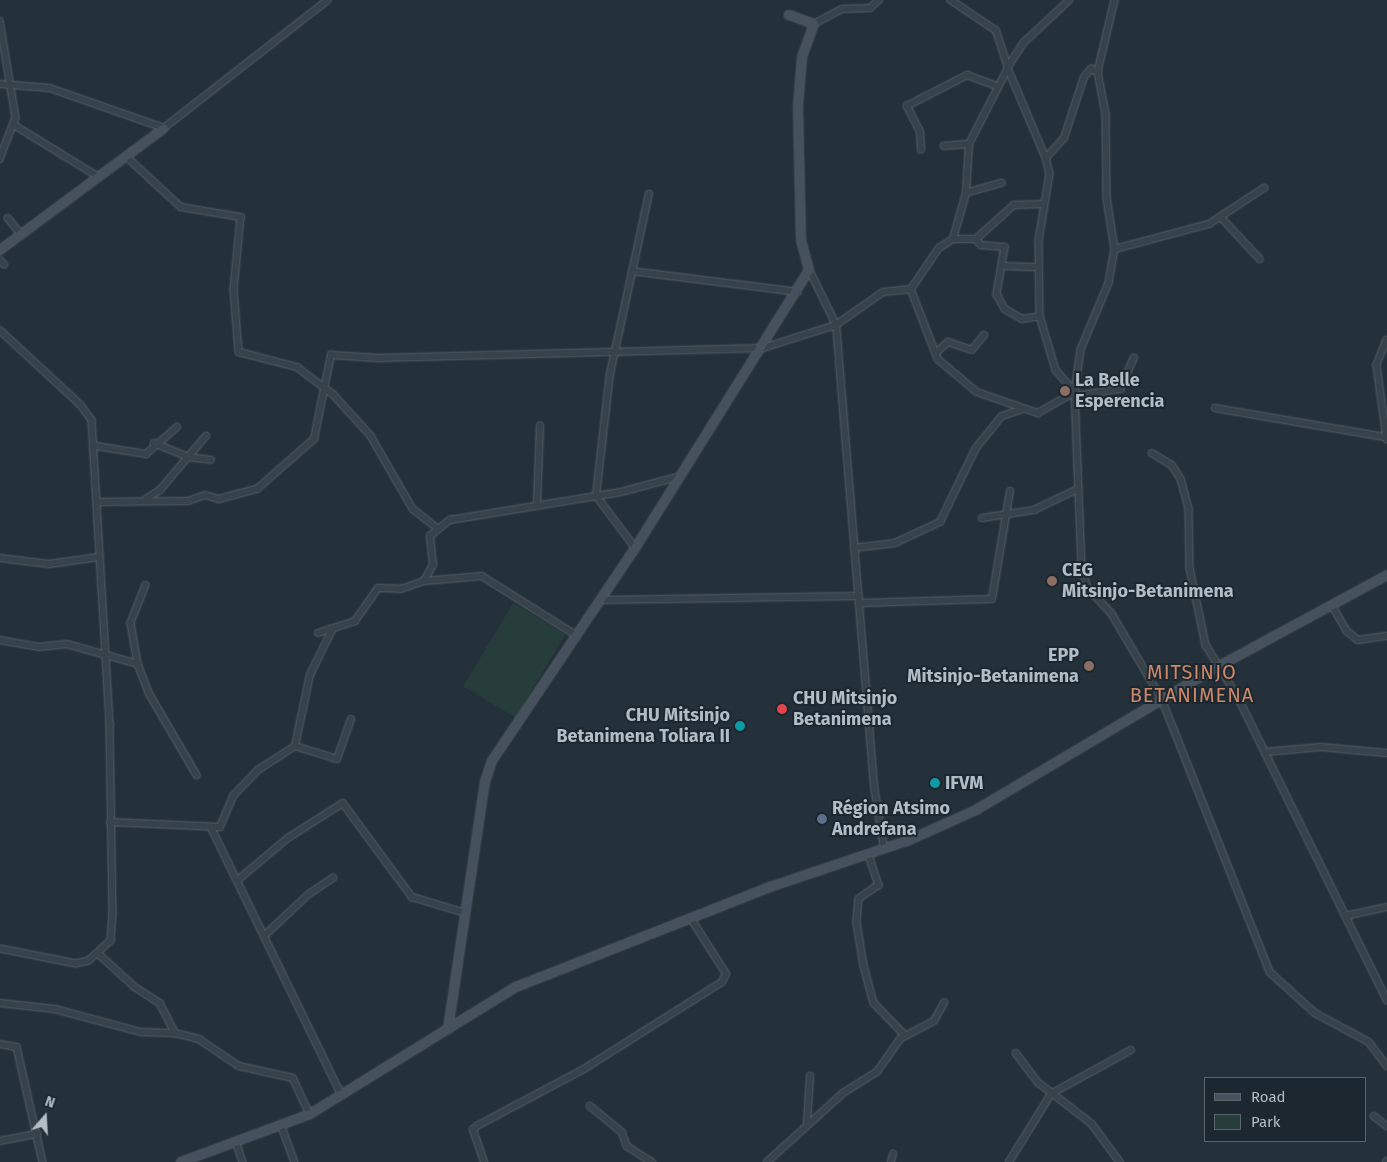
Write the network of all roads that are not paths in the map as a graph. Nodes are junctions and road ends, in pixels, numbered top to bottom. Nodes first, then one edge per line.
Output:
1 (328, 0) edge
2 (879, 0) edge
3 (950, 0) edge
4 (1070, 0) edge
5 (1115, 0) edge
6 (789, 15) dead end
7 (0, 21) edge
8 (814, 24) junction
9 (1008, 68) junction
10 (1098, 72) junction
11 (10, 82) junction
12 (0, 84) edge
13 (997, 86) junction
14 (16, 126) junction
15 (164, 128) junction
16 (969, 144) junction
17 (944, 146) dead end
18 (921, 150) dead end
19 (126, 156) junction
20 (1046, 158) junction
21 (0, 159) edge
22 (99, 177) junction
23 (1002, 183) dead end
24 (1264, 188) dead end
25 (966, 193) junction
26 (649, 194) dead end
27 (1043, 204) junction
28 (8, 218) dead end
29 (1222, 218) junction
30 (22, 235) junction
31 (953, 239) junction
32 (976, 239) junction
33 (1115, 249) junction
34 (0, 250) edge
35 (1260, 259) dead end
36 (1003, 266) junction
37 (1038, 267) junction
38 (809, 270) junction
39 (632, 271) junction
40 (911, 289) junction
41 (798, 292) junction
42 (1040, 316) junction
43 (836, 325) junction
44 (0, 330) edge
45 (984, 334) dead end
46 (1387, 340) edge
47 (616, 348) junction
48 (763, 348) junction
49 (936, 353) junction
50 (1134, 358) dead end
51 (325, 389) junction
52 (1075, 394) junction
53 (1215, 408) dead end
54 (1020, 410) junction
55 (540, 426) dead end
56 (177, 427) dead end
57 (206, 436) dead end
58 (1386, 438) edge
59 (154, 442) junction
60 (96, 446) junction
61 (1152, 453) dead end
62 (188, 457) junction
63 (211, 460) dead end
64 (681, 476) junction
65 (1078, 490) junction
66 (1010, 492) dead end
67 (596, 496) junction
68 (146, 499) junction
69 (97, 502) junction
70 (537, 504) junction
71 (1006, 515) junction
72 (982, 518) dead end
73 (437, 528) junction
74 (635, 548) junction
75 (854, 548) junction
76 (99, 557) junction
77 (0, 558) edge
78 (1387, 575) edge
79 (424, 581) junction
80 (146, 585) dead end
81 (600, 600) junction
82 (859, 600) junction
83 (1332, 605) junction
84 (335, 627) junction
85 (318, 633) dead end
86 (576, 635) junction
87 (1387, 636) edge
88 (0, 640) edge
89 (104, 658) junction
90 (138, 664) junction
91 (1219, 666) junction
92 (1162, 699) junction
93 (351, 719) dead end
94 (295, 746) junction
95 (1265, 752) junction
96 (1387, 752) edge
97 (196, 774) dead end
98 (110, 822) junction
99 (212, 829) junction
100 (884, 849) junction
101 (869, 855) junction
102 (333, 878) dead end
103 (239, 879) junction
104 (1387, 907) edge
105 (466, 913) junction
106 (1345, 916) junction
107 (691, 919) junction
108 (265, 935) junction
109 (0, 950) edge
110 (100, 955) junction
111 (1387, 1000) edge
112 (0, 1003) edge
113 (944, 1003) dead end
114 (448, 1029) junction
115 (176, 1033) junction
116 (905, 1035) junction
117 (0, 1044) edge
118 (1131, 1050) dead end
119 (1016, 1052) dead end
120 (1387, 1066) edge
121 (810, 1076) dead end
122 (1051, 1094) junction
123 (342, 1095) junction
124 (590, 1106) dead end
125 (310, 1114) junction
126 (1374, 1116) dead end
127 (807, 1124) junction
128 (1387, 1126) edge
129 (282, 1127) junction
130 (36, 1134) junction
131 (0, 1141) edge
132 (236, 1144) junction
133 (893, 1154) dead end
134 (43, 1162) edge
135 (181, 1162) edge
136 (243, 1162) edge
137 (295, 1162) edge
138 (484, 1162) edge
139 (652, 1162) edge
140 (767, 1162) edge
141 (891, 1162) edge
142 (1009, 1162) edge
143 (1120, 1162) edge

1 - 15 street
2 - 8 street
3 - 9 street
4 - 9 street
5 - 10 street
6 - 8 street
7 - 11 street
8 - 38 street
9 - 13 street
9 - 20 street
10 - 20 street
10 - 33 street
11 - 12 street
11 - 14 street
11 - 15 street
13 - 16 street
13 - 18 street
14 - 21 street
14 - 22 street
15 - 19 street
16 - 17 street
16 - 25 street
19 - 22 street
19 - 51 street
20 - 27 street
22 - 30 street
23 - 25 street
24 - 29 street
25 - 31 street
26 - 39 street
27 - 32 street
27 - 37 street
28 - 30 street
29 - 33 street
29 - 35 street
30 - 34 street
31 - 32 street
31 - 40 street
32 - 36 street
33 - 52 street
36 - 37 street
36 - 42 street
37 - 42 street
38 - 41 street
38 - 43 street
39 - 41 street
39 - 47 street
40 - 43 street
40 - 49 street
41 - 48 street
42 - 52 street
43 - 48 street
43 - 75 street
44 - 60 street
45 - 49 street
46 - 58 street
47 - 48 street
47 - 51 street
47 - 67 street
48 - 64 street
49 - 54 street
50 - 52 street
51 - 68 street
51 - 73 street
52 - 54 street
52 - 65 street
53 - 58 street
54 - 75 street
55 - 70 street
56 - 59 street
57 - 62 street
59 - 60 street
59 - 62 street
60 - 69 street
61 - 91 street
62 - 63 street
62 - 68 street
64 - 67 street
64 - 74 street
65 - 71 street
65 - 92 street
66 - 71 street
67 - 70 street
67 - 74 street
68 - 69 street
69 - 76 street
70 - 73 street
71 - 72 street
71 - 82 street
73 - 79 street
74 - 81 street
75 - 82 street
76 - 77 street
76 - 89 street
78 - 83 street
79 - 84 street
79 - 86 street
80 - 90 street
81 - 82 street
81 - 86 street
82 - 100 street
83 - 87 street
83 - 91 street
84 - 85 street
84 - 94 street
86 - 105 street
88 - 89 street
89 - 90 street
89 - 98 street
90 - 97 street
91 - 92 street
91 - 95 street
92 - 100 street
92 - 120 street
93 - 94 street
94 - 99 street
95 - 96 street
95 - 106 street
98 - 99 street
98 - 110 street
99 - 103 street
100 - 101 street
101 - 107 street
101 - 116 street
102 - 108 street
103 - 105 street
103 - 108 street
104 - 106 street
105 - 114 street
106 - 111 street
107 - 114 street
107 - 138 street
108 - 123 street
109 - 110 street
110 - 115 street
112 - 115 street
113 - 116 street
114 - 123 street
115 - 125 street
116 - 127 street
117 - 130 street
118 - 122 street
119 - 122 street
121 - 127 street
122 - 142 street
122 - 143 street
123 - 125 street
124 - 139 street
125 - 129 street
126 - 128 street
127 - 140 street
129 - 132 street
129 - 137 street
130 - 131 street
130 - 134 street
132 - 135 street
132 - 136 street
133 - 141 street

